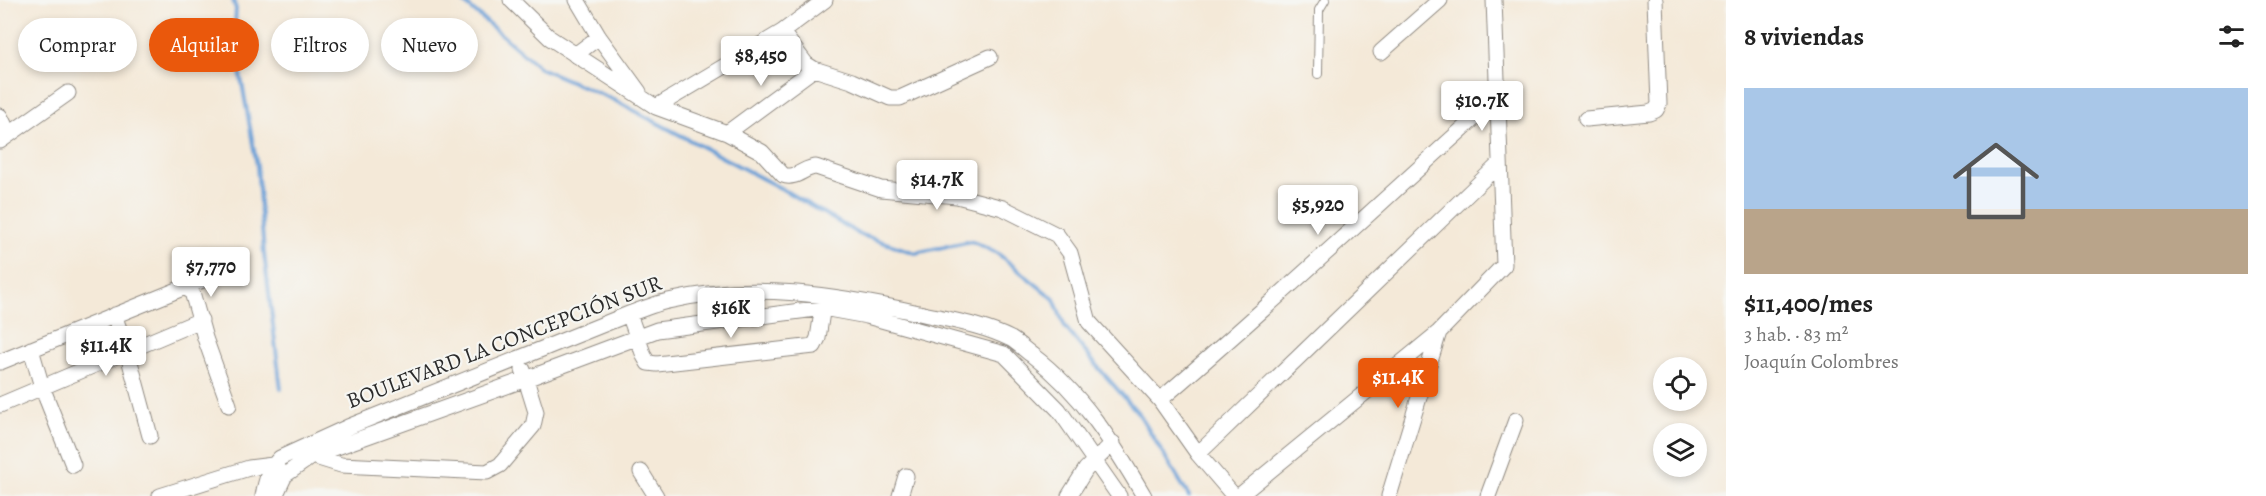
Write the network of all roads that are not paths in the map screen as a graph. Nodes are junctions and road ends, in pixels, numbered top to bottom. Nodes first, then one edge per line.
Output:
1 (512, 0) edge
2 (577, 0) edge
3 (825, 0) edge
4 (1325, 0) edge
5 (1440, 0) edge
6 (1494, 0) edge
7 (1655, 0) edge
8 (782, 32) junction
9 (599, 37) junction
10 (1381, 52) dead end
11 (575, 54) junction
12 (990, 57) dead end
13 (814, 69) junction
14 (1318, 74) dead end
15 (68, 93) dead end
16 (1498, 97) junction
17 (649, 102) junction
18 (0, 116) edge
19 (1586, 119) dead end
20 (727, 133) junction
21 (5, 137) edge
22 (1499, 164) junction
23 (228, 270) dead end
24 (190, 285) junction
25 (824, 302) junction
26 (629, 314) junction
27 (114, 315) junction
28 (201, 320) junction
29 (1439, 332) junction
30 (637, 336) junction
31 (31, 349) junction
32 (127, 351) junction
33 (519, 358) junction
34 (0, 362) edge
35 (526, 379) junction
36 (42, 387) junction
37 (1160, 400) junction
38 (0, 405) edge
39 (229, 405) dead end
40 (1516, 420) dead end
41 (150, 436) dead end
42 (1113, 443) junction
43 (1198, 454) junction
44 (312, 456) junction
45 (1095, 459) junction
46 (73, 465) dead end
47 (273, 465) junction
48 (640, 472) dead end
49 (285, 475) junction
50 (906, 476) dead end
51 (160, 496) edge
52 (263, 496) edge
53 (275, 496) edge
54 (656, 496) edge
55 (900, 496) edge
56 (1069, 496) edge
57 (1119, 496) edge
58 (1144, 496) edge
59 (1234, 496) edge
60 (1239, 496) edge
61 (1389, 496) edge
62 (1488, 496) edge

1 - 11 street
2 - 9 street
3 - 8 street
4 - 14 lane
5 - 10 street
6 - 16 street
7 - 19 street
8 - 13 street
8 - 17 street
9 - 11 street
9 - 17 street
11 - 17 street
12 - 13 street
13 - 20 street
15 - 21 street
16 - 22 street
16 - 37 street
17 - 20 street
18 - 21 street
20 - 37 street
22 - 29 street
22 - 43 street
23 - 24 street
24 - 27 street
24 - 28 street
25 - 26 street, BOULEVARD LA CONCEPCIÓN SUR
25 - 30 street, BOULEVARD LA CONCEPCIÓN SUR
25 - 30 street
25 - 42 street, BOULEVARD LA CONCEPCIÓN SUR
25 - 45 street, BOULEVARD LA CONCEPCIÓN SUR
26 - 30 street
26 - 33 street, BOULEVARD LA CONCEPCIÓN SUR
27 - 31 street
27 - 32 street
28 - 32 street
28 - 39 street
29 - 60 street
29 - 61 street
30 - 35 street, BOULEVARD LA CONCEPCIÓN SUR
31 - 34 street
31 - 36 street
32 - 36 street
32 - 41 street
33 - 35 street
33 - 47 street, BOULEVARD LA CONCEPCIÓN SUR
35 - 44 street, BOULEVARD LA CONCEPCIÓN SUR
35 - 44 street
36 - 38 street
36 - 46 street
37 - 43 street
40 - 62 street
42 - 45 street
42 - 58 street, BOULEVARD LA CONCEPCIÓN SUR
43 - 59 street
44 - 49 street, BOULEVARD LA CONCEPCIÓN SUR
45 - 56 street
45 - 57 street, BOULEVARD LA CONCEPCIÓN SUR
47 - 49 street
47 - 51 street
47 - 52 street
48 - 54 street
49 - 53 street, BOULEVARD LA CONCEPCIÓN SUR
50 - 55 street

